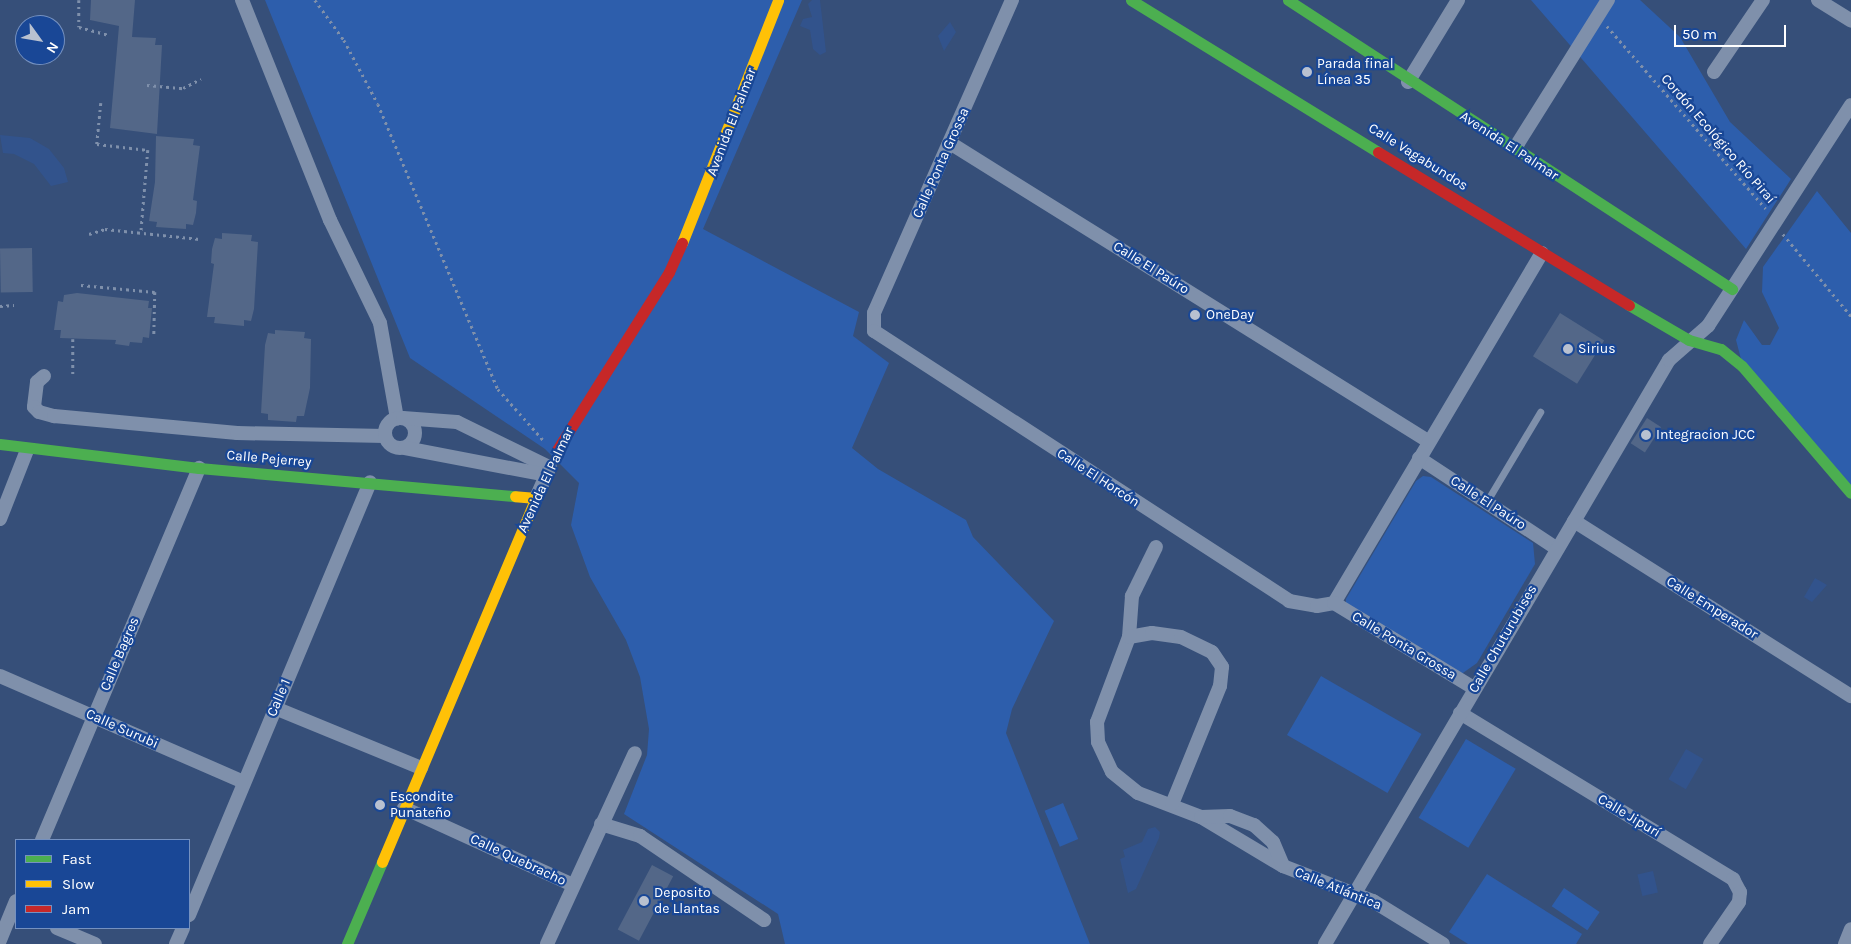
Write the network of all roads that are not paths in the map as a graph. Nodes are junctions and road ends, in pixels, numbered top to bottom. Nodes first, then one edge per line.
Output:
1 (242, 0) edge
2 (778, 0) edge
3 (1012, 0) edge
4 (1458, 0) edge
5 (1608, 0) edge
6 (1763, 0) edge
7 (1818, 0) edge
8 (1292, 1) edge
9 (1139, 2) edge
10 (1851, 22) edge
11 (1714, 72) dead end
12 (1408, 82) junction
13 (1851, 105) edge
14 (950, 143) junction
15 (1515, 148) junction
16 (1542, 252) junction
17 (1732, 289) junction
18 (873, 327) joint
19 (1689, 340) junction
20 (44, 376) dead end
21 (1540, 412) dead end
22 (400, 418) junction
23 (385, 436) junction
24 (1428, 441) junction
25 (0, 444) edge
26 (405, 448) junction
27 (27, 450) junction
28 (557, 450) joint
29 (1419, 458) junction
30 (199, 468) junction
31 (548, 471) junction
32 (370, 482) junction
33 (1851, 493) edge
34 (536, 498) junction
35 (1487, 501) junction
36 (0, 519) edge
37 (1574, 521) junction
38 (1156, 547) dead end
39 (1556, 548) junction
40 (1334, 603) junction
41 (1129, 637) junction
42 (0, 676) edge
43 (1474, 688) junction
44 (1851, 696) edge
45 (275, 708) junction
46 (1460, 713) junction
47 (94, 717) junction
48 (634, 752) dead end
49 (421, 768) junction
50 (244, 782) junction
51 (1172, 804) junction
52 (404, 808) junction
53 (1201, 817) junction
54 (601, 824) junction
55 (42, 839) edge
56 (1283, 866) junction
57 (573, 884) junction
58 (1355, 894) junction
59 (11, 906) edge
60 (190, 913) edge
61 (764, 920) dead end
62 (1851, 928) edge
63 (59, 929) edge
64 (183, 929) edge
65 (0, 940) edge
66 (95, 944) edge
67 (176, 944) edge
68 (347, 944) edge
69 (547, 944) edge
70 (1325, 944) edge
71 (1443, 944) edge
72 (1710, 944) edge
73 (1845, 944) edge

1 - 22 street
2 - 28 street, Avenida El Palmar
3 - 14 street, Calle Ponta Grossa
4 - 12 street
5 - 15 street
6 - 11 street
7 - 10 street
8 - 12 street, Avenida El Palmar
9 - 16 street, Calle Vagabundos
12 - 15 street, Avenida El Palmar
13 - 17 street, Calle Chuturubises
14 - 18 street, Calle Ponta Grossa
14 - 24 street, Calle El Paúro
15 - 17 street, Avenida El Palmar
16 - 19 street, Calle Vagabundos
16 - 24 street
17 - 19 street, Calle Chuturubises
18 - 40 street, Calle El Horcón
19 - 33 street, Calle Vagabundos
19 - 37 street, Calle Chuturubises
20 - 23 street
21 - 35 lane
22 - 23 street
22 - 26 street
22 - 31 street
23 - 26 street
24 - 29 street
25 - 27 street, Calle Pejerrey
26 - 31 street
27 - 30 street, Calle Pejerrey
27 - 36 street
28 - 31 street, Avenida El Palmar
29 - 35 street, Calle El Paúro
29 - 40 street
30 - 32 street, Calle Pejerrey
30 - 47 street, Calle Bagres
31 - 34 street, Avenida El Palmar
32 - 34 street, Calle Pejerrey
32 - 45 street, Calle 1
34 - 49 street, Avenida El Palmar
35 - 39 street, Calle El Paúro
37 - 39 street, Calle Chuturubises
37 - 44 street, Calle Emperador
38 - 41 street
39 - 43 street, Calle Chuturubises
40 - 43 street, Calle Ponta Grossa
41 - 51 street
41 - 51 street
42 - 47 street, Calle Surubi
43 - 46 street, Calle Chuturubises
45 - 49 street
45 - 50 street, Calle 1
46 - 58 street, Calle Chuturubises
46 - 72 street, Calle Jipurí
47 - 50 street, Calle Surubi
47 - 55 street, Calle Bagres
48 - 54 street
49 - 52 street, Avenida El Palmar
50 - 60 street, Calle 1
51 - 53 street
52 - 57 street, Calle Quebracho
52 - 68 street, Avenida El Palmar
53 - 56 street, Calle Atlántica
53 - 56 street, Calle Atlántica
54 - 57 street
54 - 61 street
56 - 58 street, Calle Atlántica
57 - 69 street, Calle Quebracho
58 - 70 street, Calle Chuturubises
58 - 71 street, Calle Atlántica
59 - 65 street
62 - 73 street
63 - 66 street
64 - 67 street

